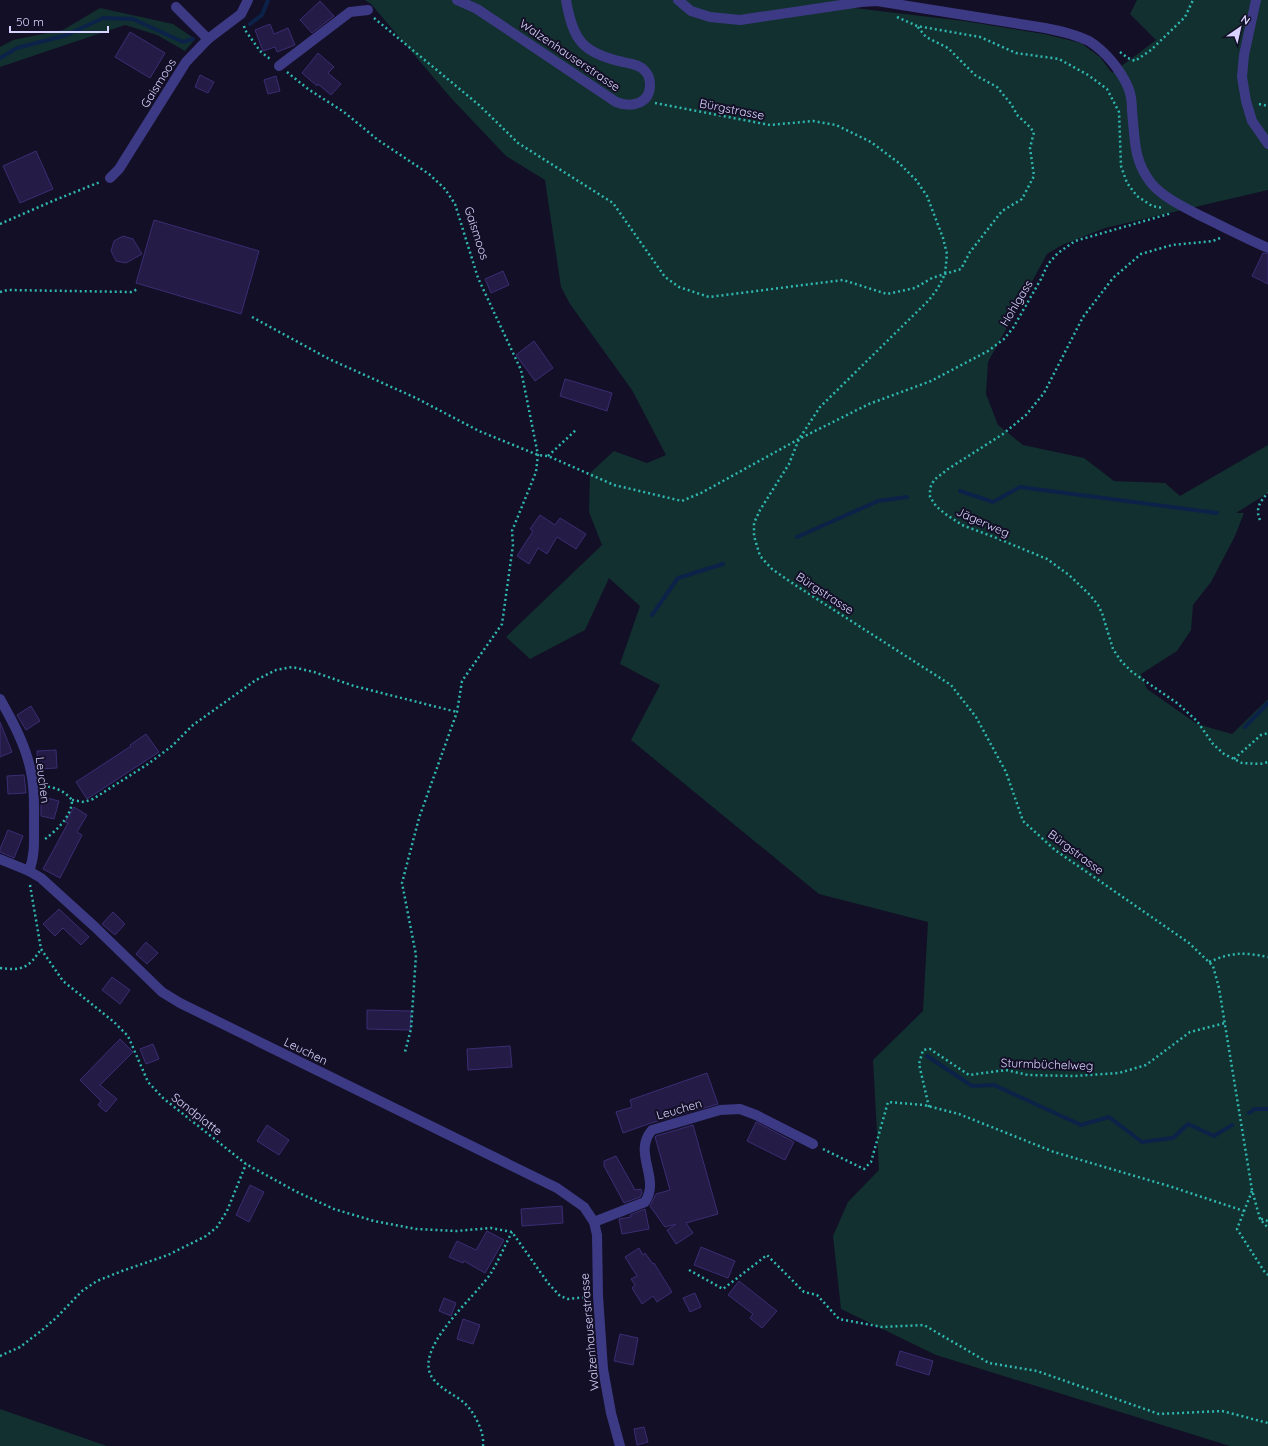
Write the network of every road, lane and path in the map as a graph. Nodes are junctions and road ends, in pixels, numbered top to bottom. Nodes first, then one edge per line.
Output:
1 (248, 0) edge
2 (458, 0) edge
3 (566, 0) edge
4 (678, 0) edge
5 (1193, 0) edge
6 (1256, 0) edge
7 (176, 6) dead end
8 (368, 10) joint
9 (241, 14) junction
10 (208, 39) junction
11 (1117, 50) dead end
12 (279, 66) junction
13 (644, 100) junction
14 (1268, 144) edge
15 (110, 178) joint
16 (1165, 208) dead end
17 (1178, 211) dead end
18 (0, 224) edge
19 (1230, 230) junction
20 (1268, 248) edge
21 (945, 274) junction
22 (138, 289) dead end
23 (0, 292) edge
24 (252, 317) dead end
25 (577, 429) dead end
26 (799, 439) junction
27 (538, 455) junction
28 (548, 456) junction
29 (1268, 493) edge
30 (1260, 520) dead end
31 (0, 698) edge
32 (457, 712) junction
33 (1268, 733) edge
34 (1234, 759) junction
35 (1268, 762) edge
36 (33, 784) junction
37 (72, 800) junction
38 (34, 847) junction
39 (0, 859) edge
40 (29, 870) junction
41 (41, 949) junction
42 (1268, 957) edge
43 (1209, 962) junction
44 (0, 968) edge
45 (1225, 1023) junction
46 (405, 1052) dead end
47 (929, 1106) junction
48 (813, 1144) joint
49 (246, 1164) junction
50 (1252, 1190) junction
51 (1244, 1211) junction
52 (1260, 1219) junction
53 (1268, 1221) edge
54 (594, 1222) junction
55 (1268, 1228) edge
56 (512, 1232) junction
57 (597, 1262) joint
58 (689, 1270) dead end
59 (1268, 1275) edge
60 (598, 1296) junction
61 (0, 1356) edge
62 (1268, 1423) edge
63 (484, 1446) edge
64 (620, 1446) edge

1 - 9 street, Gaismoos
2 - 13 street, Walzenhauserstrasse
3 - 13 street, Walzenhauserstrasse
4 - 19 street
5 - 11 path
6 - 14 street
7 - 10 street
8 - 12 street
8 - 21 path
9 - 10 street, Gaismoos
9 - 12 path, Gaismoos
10 - 15 street, Gaismoos
12 - 27 path, Gaismoos
13 - 21 path, Bürgstrasse
15 - 18 path
16 - 21 path
17 - 26 path, Hohlgass
19 - 20 street
19 - 34 path, Jägerweg
21 - 26 path, Bürgstrasse
22 - 23 path
24 - 27 path, Hohlgass
25 - 28 path
26 - 28 path, Hohlgass
26 - 43 path, Bürgstrasse
27 - 28 path, Hohlgass
27 - 32 path, Gaismoos
29 - 30 path
31 - 36 street, Leuchen
32 - 37 path
32 - 46 path, Gaismoos
33 - 34 path
34 - 35 path, Jägerweg
36 - 37 path
36 - 38 street, Leuchen
37 - 38 path
38 - 40 street, Leuchen
39 - 40 street, Leuchen
40 - 41 path
40 - 54 street, Leuchen
41 - 44 path
41 - 49 path, Sandplatte
42 - 43 path
43 - 45 path, Bürgstrasse
45 - 47 path, Sturmbüchelweg
45 - 50 path, Bürgstrasse
47 - 48 path
47 - 51 path
48 - 54 street, Leuchen
49 - 56 path, Sandplatte
49 - 61 path
50 - 51 path
50 - 52 path, Bürgstrasse
51 - 59 path
52 - 53 path
52 - 55 path, Bürgstrasse
54 - 57 street, Leuchen
56 - 60 path
56 - 63 path
57 - 60 street, Walzenhauserstrasse
58 - 62 path
60 - 64 street, Walzenhauserstrasse

